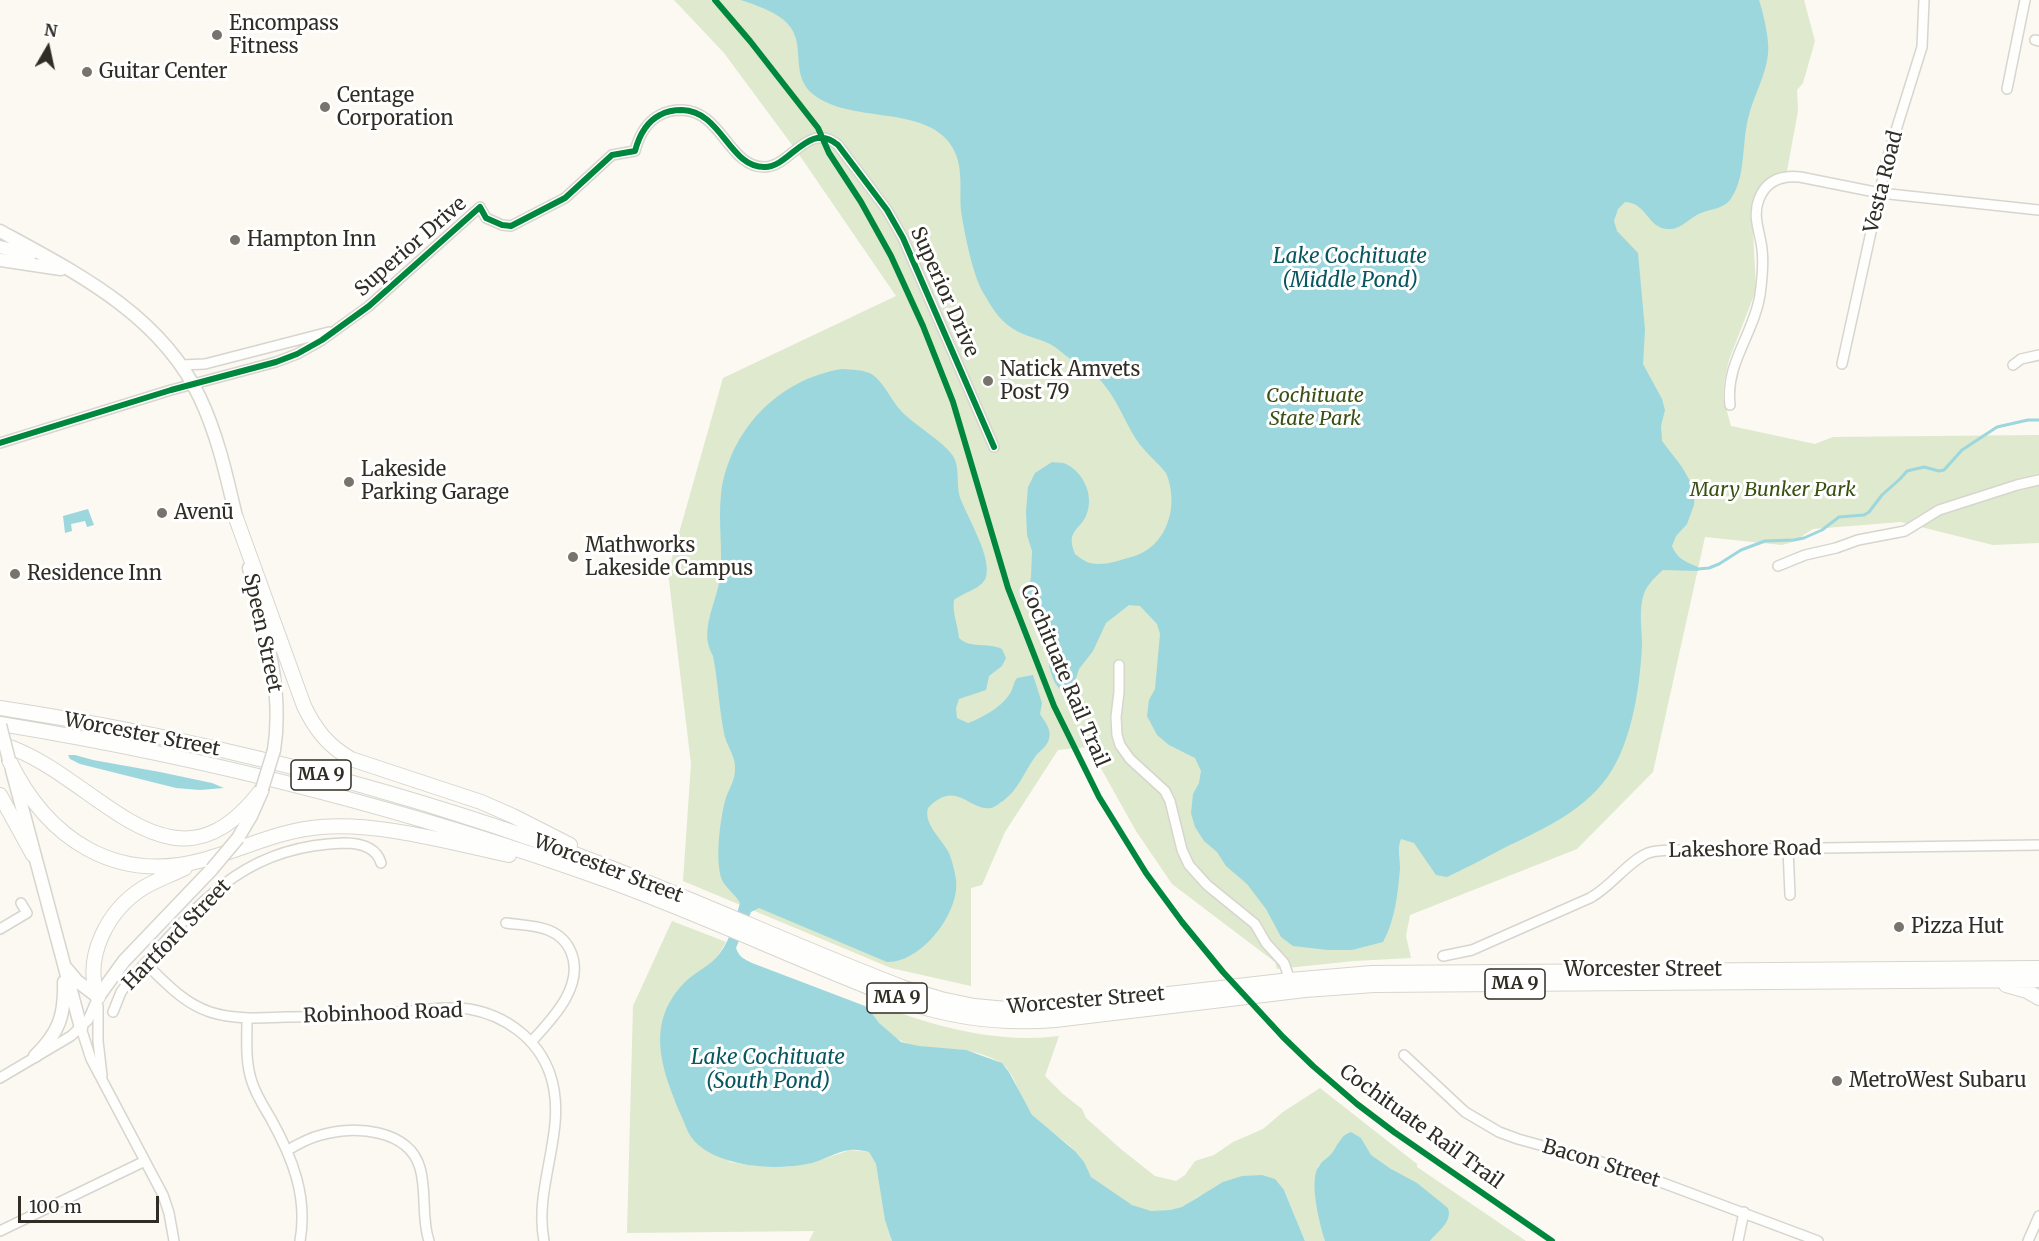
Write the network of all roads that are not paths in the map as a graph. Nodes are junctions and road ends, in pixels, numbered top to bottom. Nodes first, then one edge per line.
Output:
1 (1924, 0) edge
2 (2025, 0) edge
3 (2007, 89) dead end
4 (1880, 192) junction
5 (2039, 210) edge
6 (0, 231) edge
7 (0, 247) edge
8 (0, 260) edge
9 (74, 272) junction
10 (337, 329) junction
11 (2039, 355) edge
12 (1842, 364) dead end
13 (180, 365) junction
14 (2013, 365) dead end
15 (192, 384) junction
16 (1730, 405) dead end
17 (0, 443) edge
18 (994, 447) dead end
19 (2039, 480) edge
20 (236, 518) junction
21 (1778, 566) dead end
22 (1119, 665) dead end
23 (0, 708) edge
24 (0, 724) edge
25 (0, 744) edge
26 (9, 760) junction
27 (262, 789) junction
28 (0, 795) edge
29 (2039, 845) edge
30 (1788, 849) junction
31 (33, 855) junction
32 (381, 863) dead end
33 (207, 864) junction
34 (573, 869) junction
35 (633, 877) junction
36 (1790, 895) dead end
37 (21, 903) dead end
38 (729, 922) junction
39 (506, 923) dead end
40 (0, 929) edge
41 (751, 931) junction
42 (1443, 956) dead end
43 (62, 960) junction
44 (145, 963) junction
45 (2039, 968) edge
46 (1290, 980) junction
47 (2039, 980) edge
48 (1977, 981) junction
49 (98, 997) junction
50 (2039, 998) edge
51 (113, 1012) dead end
52 (247, 1018) junction
53 (81, 1028) junction
54 (531, 1041) junction
55 (1404, 1055) dead end
56 (35, 1056) junction
57 (0, 1078) edge
58 (103, 1078) junction
59 (288, 1150) junction
60 (145, 1161) junction
61 (1744, 1212) junction
62 (2039, 1216) edge
63 (1, 1231) edge
64 (7, 1241) edge
65 (174, 1241) edge
66 (300, 1241) edge
67 (429, 1241) edge
68 (544, 1241) edge
69 (1738, 1241) edge
70 (1818, 1241) edge
71 (2028, 1241) edge

1 - 4 street, Vesta Road
2 - 3 street
4 - 5 street
4 - 12 street, Vesta Road
4 - 16 street
6 - 9 main road, Speen Street
7 - 9 main road
8 - 9 main road
9 - 13 main road, Speen Street
10 - 13 street, Superior Drive
10 - 15 street, Superior Drive
10 - 18 street, Superior Drive
11 - 14 street
13 - 15 main road, Speen Street
15 - 17 street, Superior Drive
15 - 20 main road, Speen Street
19 - 21 street
20 - 27 main road, Speen Street, bridge
20 - 35 highway
22 - 46 street
23 - 35 highway, Worcester Street / MA 9
24 - 26 main road, bridge
24 - 34 highway, Worcester Street / MA 9
25 - 27 highway
26 - 31 main road
26 - 33 highway
27 - 33 main road, Speen Street, bridge
28 - 31 highway
29 - 30 street, Lakeshore Road
30 - 36 street
30 - 42 street, Lakeshore Road
31 - 43 main road
32 - 44 street, Hartford Street
33 - 34 highway
33 - 49 main road, Speen Street
33 - 49 highway
34 - 38 highway, Worcester Street / MA 9
35 - 38 highway, Worcester Street / MA 9
37 - 40 street
38 - 41 highway, Worcester Street / MA 9
39 - 54 street
41 - 46 highway, Worcester Street / MA 9
41 - 48 highway, Worcester Street / MA 9
43 - 49 main road
43 - 53 main road
43 - 56 main road
44 - 51 street, Hartford Street
44 - 52 street, Robinhood Road
45 - 46 highway, Worcester Street / MA 9
47 - 48 highway, Worcester Street / MA 9
48 - 50 highway
49 - 53 street, Hartford Street
49 - 58 street
52 - 54 street, Robinhood Road
52 - 59 street
53 - 56 street, Hartford Street
53 - 58 street
54 - 68 street, Robinhood Road
55 - 61 street, Bacon Street
56 - 57 street, Hartford Street
58 - 60 street
59 - 66 street
59 - 67 street
60 - 63 street
60 - 65 street
61 - 69 street
61 - 70 street, Bacon Street
62 - 71 street
63 - 64 street

